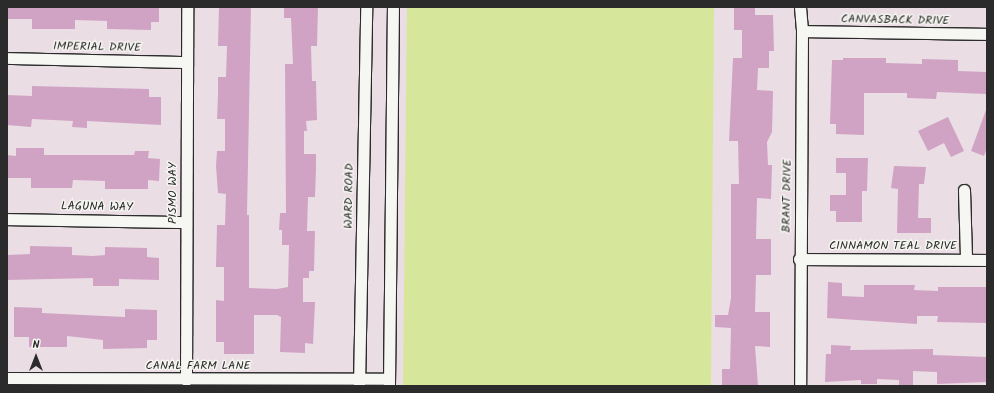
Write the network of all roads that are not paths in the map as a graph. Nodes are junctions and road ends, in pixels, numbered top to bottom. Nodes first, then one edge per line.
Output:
1 (187, 7) edge
2 (366, 7) edge
3 (393, 7) edge
4 (800, 7) edge
5 (802, 31) junction
6 (987, 34) edge
7 (7, 58) edge
8 (187, 62) junction
9 (964, 190) dead end
10 (7, 218) edge
11 (186, 222) junction
12 (799, 259) junction
13 (966, 259) junction
14 (987, 260) edge
15 (7, 378) edge
16 (186, 380) junction
17 (359, 382) edge
18 (389, 382) edge
19 (800, 386) edge

1 - 8 street, PISMO WAY
2 - 17 street, WARD ROAD
3 - 18 street
4 - 5 street, BRANT DRIVE
5 - 6 street, CANVASBACK DRIVE
5 - 12 street, BRANT DRIVE
7 - 8 street, IMPERIAL DRIVE
8 - 11 street, PISMO WAY
9 - 13 street
10 - 11 street, LAGUNA WAY
11 - 16 street, PISMO WAY
12 - 13 street, CINNAMON TEAL DRIVE
12 - 19 street, BRANT DRIVE
13 - 14 street, CINNAMON TEAL DRIVE
15 - 16 street, CANAL FARM LANE
16 - 17 street, CANAL FARM LANE
17 - 18 street, CANAL FARM LANE

